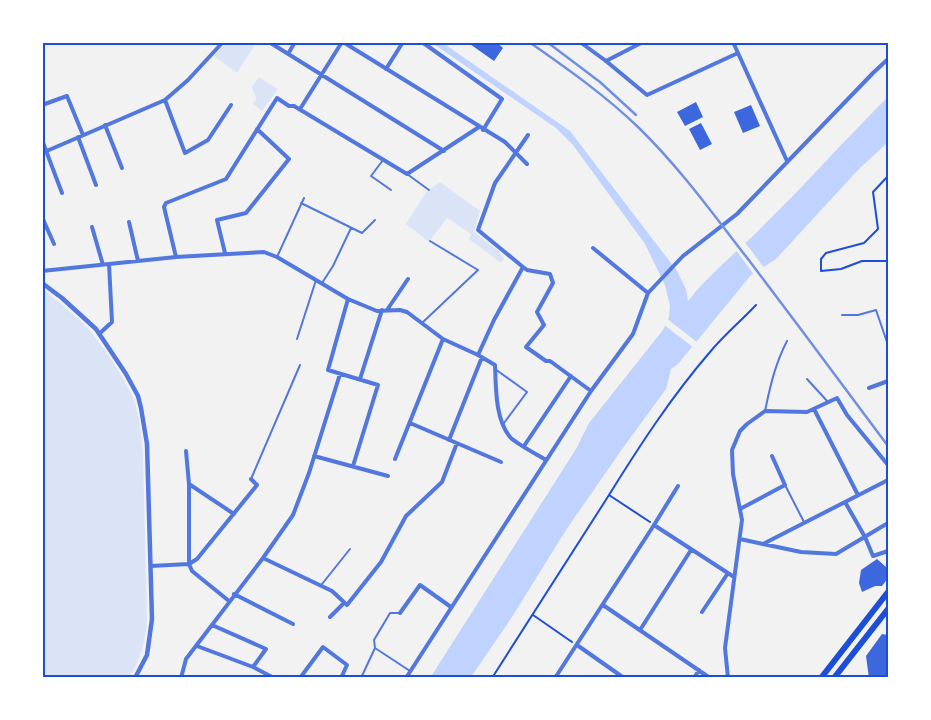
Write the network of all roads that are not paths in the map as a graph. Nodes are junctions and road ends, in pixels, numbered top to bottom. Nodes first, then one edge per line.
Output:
1 (223, 42) edge
2 (269, 42) edge
3 (295, 42) edge
4 (342, 42) edge
5 (403, 42) edge
6 (422, 42) edge
7 (580, 42) edge
8 (643, 42) edge
9 (733, 42) edge
10 (738, 53) junction
11 (288, 54) junction
12 (888, 60) edge
13 (606, 61) junction
14 (386, 69) junction
15 (322, 75) junction
16 (165, 100) junction
17 (42, 105) edge
18 (230, 105) dead end
19 (300, 109) junction
20 (105, 125) junction
21 (481, 128) junction
22 (257, 129) junction
23 (83, 135) junction
24 (528, 135) dead end
25 (78, 137) junction
26 (42, 140) edge
27 (444, 151) junction
28 (45, 152) edge
29 (516, 153) junction
30 (383, 160) junction
31 (787, 161) junction
32 (527, 164) dead end
33 (122, 168) dead end
34 (407, 174) junction
35 (96, 185) dead end
36 (391, 190) dead end
37 (429, 190) dead end
38 (62, 194) dead end
39 (304, 198) dead end
40 (301, 203) junction
41 (42, 216) edge
42 (375, 220) dead end
43 (129, 222) dead end
44 (92, 227) dead end
45 (352, 228) junction
46 (430, 240) dead end
47 (54, 244) dead end
48 (593, 248) dead end
49 (225, 253) junction
50 (176, 257) junction
51 (277, 257) junction
52 (138, 261) junction
53 (102, 264) junction
54 (109, 264) junction
55 (523, 267) junction
56 (42, 271) edge
57 (408, 279) dead end
58 (316, 280) junction
59 (322, 283) junction
60 (42, 284) edge
61 (648, 293) junction
62 (348, 299) junction
63 (382, 310) junction
64 (387, 310) junction
65 (842, 315) dead end
66 (422, 323) junction
67 (99, 334) junction
68 (297, 339) dead end
69 (444, 339) junction
70 (787, 342) dead end
71 (888, 345) edge
72 (480, 356) junction
73 (300, 365) dead end
74 (495, 369) junction
75 (340, 374) junction
76 (571, 376) junction
77 (807, 378) dead end
78 (360, 379) junction
79 (888, 381) edge
80 (869, 388) dead end
81 (591, 390) junction
82 (828, 402) junction
83 (814, 409) junction
84 (765, 411) junction
85 (410, 423) junction
86 (504, 423) junction
87 (449, 440) junction
88 (457, 443) junction
89 (524, 446) junction
90 (186, 451) dead end
91 (314, 456) junction
92 (772, 456) dead end
93 (395, 459) dead end
94 (546, 460) junction
95 (500, 462) dead end
96 (888, 465) edge
97 (353, 466) junction
98 (388, 476) dead end
99 (251, 479) joint
100 (888, 480) edge
101 (189, 484) junction
102 (785, 485) junction
103 (678, 486) dead end
104 (858, 495) junction
105 (845, 502) junction
106 (740, 509) junction
107 (234, 514) junction
108 (804, 522) junction
109 (888, 523) edge
110 (654, 525) junction
111 (865, 537) junction
112 (740, 540) junction
113 (763, 544) junction
114 (350, 549) dead end
115 (691, 550) junction
116 (888, 551) edge
117 (263, 558) junction
118 (190, 564) junction
119 (151, 566) junction
120 (728, 573) junction
121 (734, 577) junction
122 (320, 586) junction
123 (888, 592) edge
124 (234, 594) junction
125 (229, 601) junction
126 (344, 603) junction
127 (603, 605) junction
128 (451, 608) junction
129 (888, 609) edge
130 (702, 612) dead end
131 (400, 613) joint
132 (330, 617) dead end
133 (212, 624) junction
134 (293, 624) dead end
135 (640, 630) junction
136 (577, 645) junction
137 (197, 646) junction
138 (375, 648) junction
139 (253, 667) junction
140 (699, 670) junction
141 (410, 671) junction
142 (135, 678) edge
143 (181, 678) edge
144 (274, 678) edge
145 (300, 678) edge
146 (341, 678) edge
147 (361, 678) edge
148 (406, 678) edge
149 (555, 678) edge
150 (624, 678) edge
151 (694, 678) edge
152 (710, 678) edge
153 (728, 678) edge
154 (821, 678) edge
155 (834, 678) edge

1 - 16 street
2 - 11 street
3 - 11 street
4 - 14 street
4 - 15 street
5 - 14 street
6 - 21 street
7 - 13 street
8 - 13 street
9 - 10 street
10 - 13 street
10 - 31 street
11 - 15 street
12 - 31 street
14 - 21 street
15 - 19 street
15 - 27 street
16 - 18 street
16 - 20 street
17 - 23 street
19 - 22 street
19 - 30 street
20 - 23 street
20 - 33 street
21 - 27 street
21 - 29 street
22 - 49 street
22 - 50 street
23 - 25 street
24 - 29 street
25 - 28 street
25 - 35 street
26 - 28 street
27 - 34 street
28 - 38 street
29 - 32 street
29 - 55 street
30 - 34 street
30 - 36 lane
31 - 61 street
34 - 37 lane
39 - 40 lane
40 - 45 lane
40 - 51 lane
41 - 47 street
42 - 45 lane
43 - 52 street
44 - 53 street
45 - 59 lane
46 - 66 lane
48 - 61 street
49 - 50 street
49 - 51 street
50 - 52 street
51 - 58 street
52 - 54 street
53 - 54 street
53 - 56 street
54 - 67 street
55 - 72 street
55 - 76 street
57 - 64 street
58 - 59 street
58 - 68 lane
59 - 62 street
60 - 67 street
61 - 81 street
62 - 63 street
62 - 75 street
63 - 64 street
63 - 78 street
64 - 66 street
65 - 71 lane
66 - 69 street
67 - 119 street
69 - 72 street
69 - 85 street
70 - 84 lane
72 - 74 street
72 - 87 street
73 - 99 lane
74 - 86 street
74 - 86 lane
75 - 78 street
75 - 91 street
76 - 81 street
76 - 89 street
77 - 82 lane
78 - 97 street
79 - 80 street
81 - 94 street
82 - 83 street
82 - 96 street
83 - 84 street
83 - 104 street
84 - 106 street
85 - 87 street
85 - 93 street
86 - 89 street
87 - 88 street
88 - 95 street
88 - 126 street
89 - 94 street
90 - 101 street
91 - 97 street
91 - 117 street
92 - 102 street
94 - 128 street
97 - 98 street
99 - 107 street
100 - 104 street
101 - 107 street
101 - 118 street
102 - 106 street
102 - 108 lane
103 - 110 street
104 - 105 street
105 - 108 street
105 - 111 street
106 - 112 street
107 - 118 street
108 - 113 street
109 - 111 street
110 - 115 street
110 - 127 street
111 - 113 street
111 - 116 street
112 - 113 street
112 - 121 street
114 - 122 lane
115 - 120 street
115 - 135 street
117 - 122 street
117 - 124 street
118 - 119 street
118 - 125 street
119 - 142 street
120 - 121 street
120 - 130 street
121 - 153 street
122 - 126 street
123 - 154 highway
124 - 125 street
124 - 134 street
125 - 133 street
126 - 132 street
127 - 135 street
127 - 136 street
128 - 131 street
128 - 141 street
129 - 155 highway
131 - 138 lane
133 - 137 street
133 - 139 street
135 - 140 street
136 - 149 street
136 - 150 street
137 - 139 street
137 - 143 street
138 - 141 lane
138 - 147 lane
139 - 144 street
140 - 151 street
140 - 152 street
141 - 148 street
145 - 146 street

